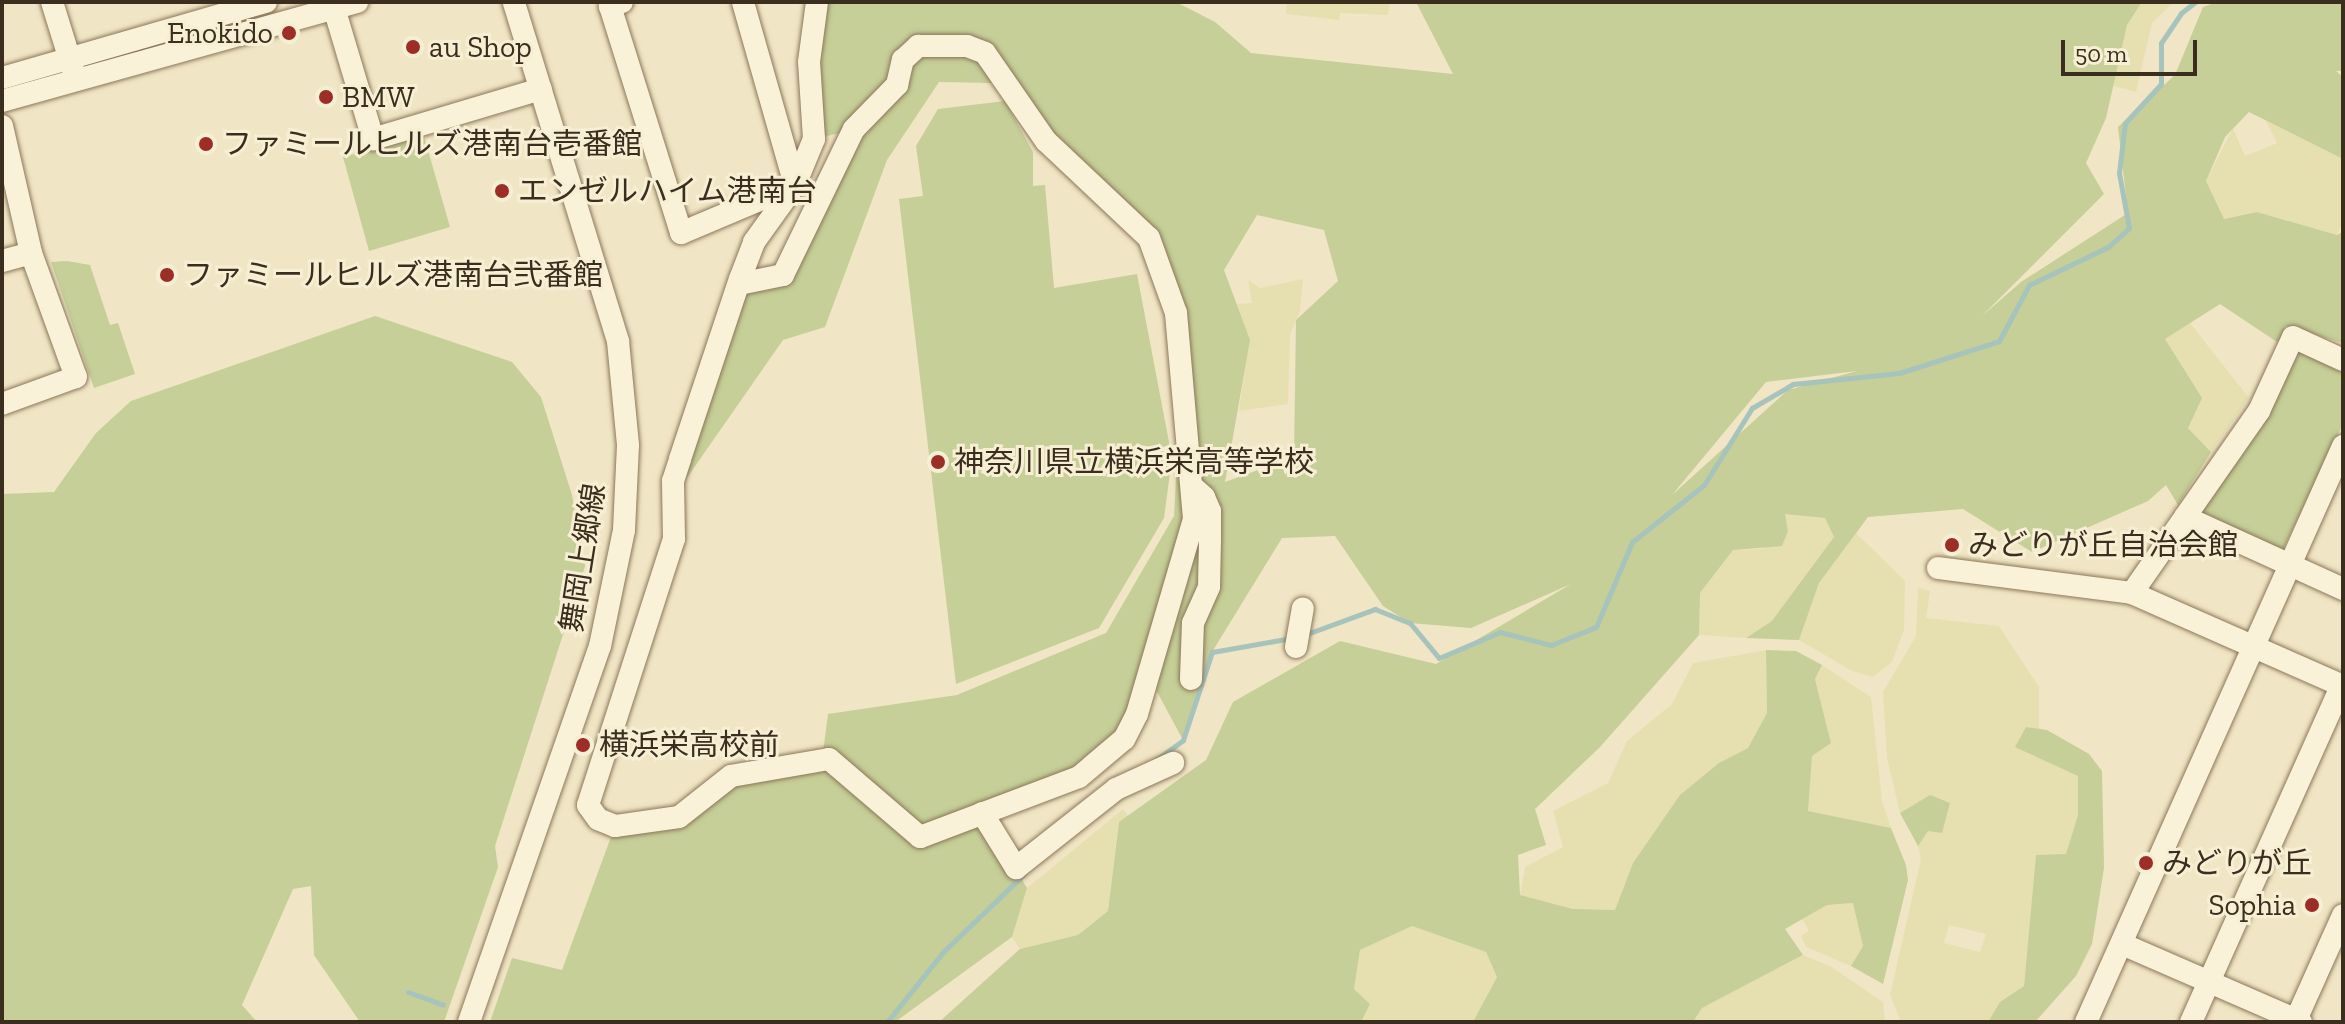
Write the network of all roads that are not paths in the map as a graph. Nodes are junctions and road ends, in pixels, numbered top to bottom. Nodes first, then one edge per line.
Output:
1 (52, 2) edge
2 (266, 2) edge
3 (357, 2) edge
4 (514, 2) edge
5 (622, 2) edge
6 (743, 2) edge
7 (817, 2) edge
8 (334, 8) junction
9 (70, 58) junction
10 (2, 78) edge
11 (77, 80) junction
12 (541, 89) junction
13 (2, 101) edge
14 (2, 126) edge
15 (795, 185) junction
16 (31, 253) junction
17 (2, 261) edge
18 (739, 284) junction
19 (2343, 360) edge
20 (2, 404) edge
21 (2343, 446) edge
22 (1192, 487) junction
23 (2185, 517) junction
24 (2289, 565) junction
25 (1938, 568) dead end
26 (2343, 589) edge
27 (2132, 593) junction
28 (2254, 645) junction
29 (1191, 679) dead end
30 (2343, 685) edge
31 (1166, 766) dead end
32 (982, 813) junction
33 (2343, 915) edge
34 (2122, 944) junction
35 (2209, 982) junction
36 (2297, 1021) edge
37 (469, 1022) edge
38 (2086, 1022) edge
39 (2191, 1022) edge

1 - 9 street
2 - 9 street
3 - 8 street
4 - 12 street, 舞岡上郷線
5 - 15 street
6 - 15 street
7 - 15 street
8 - 11 street
8 - 12 street
9 - 10 street
9 - 11 street
11 - 13 street
12 - 37 street, 舞岡上郷線
14 - 16 street
15 - 18 street
16 - 17 street
16 - 20 street
18 - 22 street
18 - 32 street
19 - 23 street
21 - 24 street
22 - 29 street
22 - 32 street
23 - 24 street
23 - 27 street
24 - 26 street
24 - 28 street
25 - 27 street
27 - 28 street
28 - 30 street
28 - 34 street
30 - 35 street
31 - 32 street
33 - 36 street
34 - 35 street
34 - 38 street
35 - 36 street
35 - 39 street

